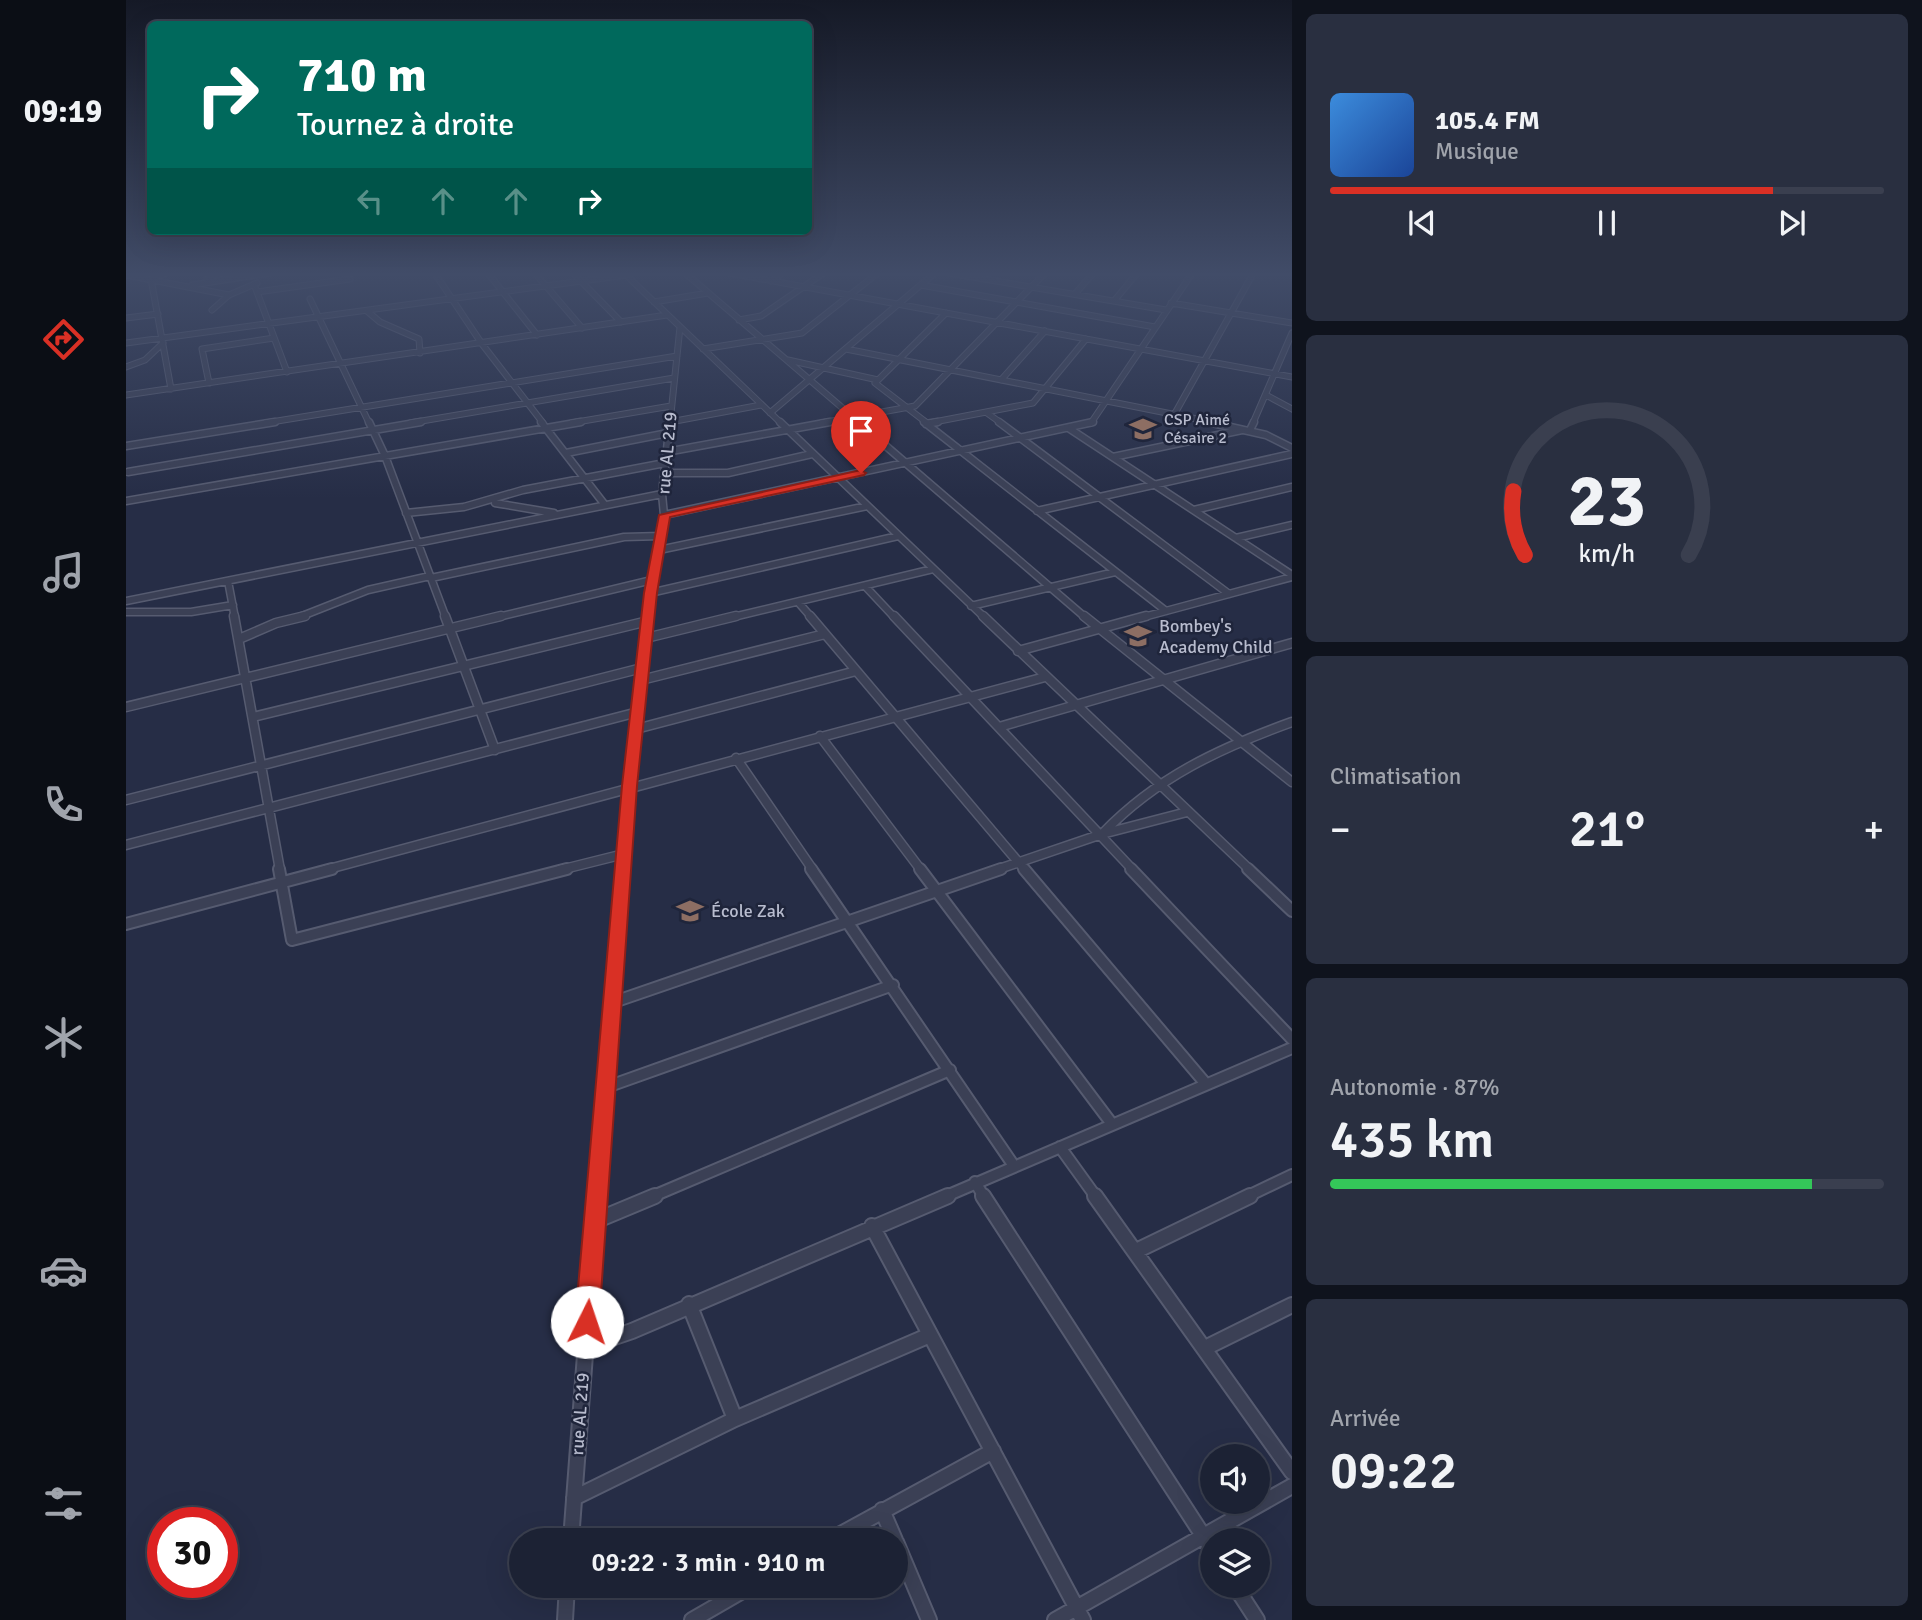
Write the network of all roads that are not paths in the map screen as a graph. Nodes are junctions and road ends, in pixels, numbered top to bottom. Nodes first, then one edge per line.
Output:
1 (156, 348) edge
2 (164, 348) edge
3 (211, 348) edge
4 (278, 348) edge
5 (334, 348) edge
6 (420, 348) edge
7 (457, 348) edge
8 (485, 348) edge
9 (678, 348) edge
10 (711, 348) edge
11 (771, 348) edge
12 (911, 348) edge
13 (972, 348) edge
14 (1030, 348) edge
15 (1079, 348) edge
16 (1133, 348) edge
17 (1213, 348) edge
18 (1287, 348) edge
19 (703, 349) joint
20 (846, 349) joint
21 (1141, 349) junction
22 (420, 353) junction
23 (677, 356) junction
24 (784, 359) junction
25 (899, 359) junction
26 (1206, 361) junction
27 (341, 365) junction
28 (126, 367) edge
29 (824, 368) junction
30 (950, 370) junction
31 (287, 372) junction
32 (1275, 373) junction
33 (1292, 377) edge
34 (674, 378) junction
35 (808, 379) junction
36 (878, 380) junction
37 (1001, 380) junction
38 (209, 383) junction
39 (513, 384) junction
40 (171, 389) junction
41 (1047, 389) junction
42 (126, 395) edge
43 (1266, 395) junction
44 (1107, 401) junction
45 (528, 403) junction
46 (761, 405) junction
47 (671, 406) junction
48 (906, 407) junction
49 (362, 408) junction
50 (1292, 409) edge
51 (770, 413) junction
52 (987, 413) junction
53 (1174, 415) junction
54 (852, 417) junction
55 (670, 422) junction
56 (926, 424) junction
57 (546, 428) junction
58 (787, 429) junction
59 (1070, 429) junction
60 (372, 430) junction
61 (1247, 430) junction
62 (668, 433) junction
63 (1022, 439) junction
64 (126, 446) edge
65 (1292, 448) edge
66 (962, 452) junction
67 (566, 453) junction
68 (812, 454) junction
69 (1292, 454) edge
70 (385, 456) junction
71 (1113, 457) junction
72 (665, 463) junction
73 (906, 464) junction
74 (128, 472) dead end
75 (584, 477) junction
76 (838, 478) junction
77 (1154, 484) junction
78 (1292, 487) edge
79 (662, 494) junction
80 (1099, 497) junction
81 (126, 501) edge
82 (489, 502) junction
83 (606, 505) junction
84 (867, 506) junction
85 (1194, 510) junction
86 (1037, 511) junction
87 (406, 513) junction
88 (559, 514) junction
89 (664, 515) junction
90 (1292, 525) edge
91 (661, 536) junction
92 (898, 536) junction
93 (1236, 538) junction
94 (417, 543) junction
95 (659, 550) junction
96 (933, 569) junction
97 (1115, 572) junction
98 (1292, 576) edge
99 (430, 577) junction
100 (228, 580) junction
101 (652, 580) junction
102 (865, 586) junction
103 (1051, 587) junction
104 (650, 593) junction
105 (1229, 594) junction
106 (126, 601) edge
107 (798, 602) junction
108 (233, 605) junction
109 (971, 606) junction
110 (1166, 611) junction
111 (126, 612) edge
112 (648, 621) junction
113 (450, 629) junction
114 (1099, 629) junction
115 (825, 634) junction
116 (646, 638) junction
117 (239, 639) junction
118 (1292, 643) edge
119 (1018, 651) junction
120 (464, 666) junction
121 (642, 668) junction
122 (856, 671) junction
123 (1045, 677) junction
124 (246, 678) junction
125 (641, 680) junction
126 (1163, 680) junction
127 (970, 696) junction
128 (1074, 705) junction
129 (126, 707) edge
130 (480, 710) junction
131 (638, 712) junction
132 (895, 716) junction
133 (253, 717) junction
134 (1292, 722) edge
135 (999, 727) junction
136 (636, 729) junction
137 (820, 736) junction
138 (1240, 741) junction
139 (495, 750) junction
140 (736, 758) junction
141 (261, 766) junction
142 (1292, 782) edge
143 (1157, 783) junction
144 (629, 786) junction
145 (126, 800) edge
146 (269, 808) junction
147 (1187, 811) junction
148 (1102, 834) junction
149 (126, 845) edge
150 (624, 854) junction
151 (1018, 863) junction
152 (282, 882) junction
153 (937, 891) junction
154 (1292, 911) edge
155 (849, 920) junction
156 (126, 925) edge
157 (892, 985) junction
158 (611, 1003) junction
159 (1292, 1039) edge
160 (1292, 1048) edge
161 (950, 1070) junction
162 (1206, 1084) junction
163 (604, 1088) junction
164 (1112, 1124) junction
165 (1060, 1146) junction
166 (1014, 1166) junction
167 (1292, 1175) edge
168 (975, 1182) junction
169 (594, 1221) junction
170 (872, 1226) junction
171 (1136, 1251) junction
172 (690, 1304) junction
173 (1292, 1305) edge
174 (930, 1335) junction
175 (585, 1347) junction
176 (1205, 1348) junction
177 (735, 1419) junction
178 (993, 1451) junction
179 (1292, 1472) edge
180 (1292, 1486) edge
181 (574, 1498) junction
182 (882, 1510) junction
183 (572, 1528) edge
184 (851, 1528) edge
185 (890, 1528) edge
186 (1217, 1528) edge
187 (1200, 1531) edge
188 (1200, 1538) edge
189 (908, 1570) edge
190 (566, 1598) edge
191 (730, 1598) edge
192 (1243, 1598) edge
193 (1080, 1614) edge
194 (565, 1620) edge
195 (692, 1620) edge
196 (929, 1620) edge
197 (1055, 1620) edge
198 (1257, 1620) edge

1 - 28 street
2 - 40 street
3 - 38 street
4 - 31 street
5 - 27 street
6 - 22 street
7 - 22 street
8 - 39 street
9 - 23 street, rue AL 219
10 - 19 street
11 - 24 street
12 - 25 street
13 - 30 street
14 - 37 street
15 - 41 street
16 - 21 street
17 - 26 street
18 - 32 street
19 - 46 street
20 - 25 street
20 - 29 street
21 - 26 street
21 - 44 street
22 - 27 street
23 - 34 street, rue AL 219
23 - 39 street
24 - 29 street
24 - 35 street
25 - 30 street
25 - 36 street
26 - 32 street
26 - 53 street
27 - 31 street
27 - 49 street
29 - 35 street
29 - 36 street
30 - 37 street
30 - 48 street
31 - 38 street
32 - 33 street
32 - 43 street
34 - 45 street
34 - 47 street, rue AL 219
35 - 51 street
35 - 54 street
36 - 48 street
37 - 41 street
38 - 40 street
39 - 45 street
39 - 49 street
40 - 42 street
41 - 44 street
41 - 52 street
43 - 50 street
43 - 61 street
44 - 53 street
44 - 59 street
45 - 57 street
45 - 60 street
46 - 51 street
46 - 55 street
47 - 55 street, rue AL 219
47 - 57 street
48 - 54 street
48 - 56 street
49 - 60 street
49 - 64 street
51 - 58 street
52 - 56 street
52 - 63 street
53 - 61 street
54 - 58 street
54 - 73 street
55 - 62 street, rue AL 219
56 - 66 street
57 - 67 street
57 - 70 street
58 - 68 street
58 - 72 street
59 - 63 street
59 - 71 street
60 - 70 street
60 - 74 street
61 - 65 street
61 - 71 street
62 - 67 street
62 - 72 street, rue AL 219
63 - 66 street
63 - 80 street
66 - 73 street
66 - 86 street
67 - 75 street
68 - 72 street
68 - 76 street
69 - 77 street
70 - 81 street
70 - 87 street
71 - 77 street
72 - 75 street
72 - 79 street, rue AL 219
73 - 76 street
73 - 103 street
75 - 82 street
75 - 83 street
76 - 84 street
76 - 89 street
77 - 80 street
77 - 85 street
78 - 85 street
79 - 83 street
79 - 89 street, rue AL 219
80 - 86 street
80 - 105 street
82 - 87 street
82 - 88 street
83 - 88 street
84 - 92 street
84 - 95 street
85 - 93 street
86 - 97 street
87 - 94 street
88 - 94 street
89 - 91 street, rue AL 219
90 - 93 street
91 - 95 street, rue AL 219
91 - 99 street
92 - 96 street
92 - 104 street
93 - 98 street
94 - 99 street
94 - 100 street
95 - 101 street, rue AL 219
96 - 102 street
96 - 109 street
97 - 103 street
97 - 110 street
98 - 105 street
99 - 113 street
99 - 117 street
100 - 106 street
100 - 108 street
101 - 104 street, rue AL 219
101 - 113 street
102 - 107 street
102 - 127 street
103 - 109 street
103 - 114 street
104 - 112 street, rue AL 219
105 - 110 street
107 - 115 street
107 - 116 street
108 - 111 street
108 - 117 street
109 - 119 street
110 - 114 street
112 - 116 street, rue AL 219
112 - 120 street
113 - 120 street
113 - 124 street
114 - 119 street
114 - 126 street
115 - 122 street
115 - 125 street
116 - 121 street, rue AL 219
117 - 124 street
118 - 126 street
119 - 123 street
120 - 130 street
120 - 133 street
121 - 125 street, rue AL 219
121 - 130 street
122 - 132 street
122 - 136 street
123 - 127 street
123 - 128 street
124 - 129 street
124 - 133 street
125 - 131 street, rue AL 219
126 - 128 street
126 - 138 street
127 - 132 street
127 - 135 street
128 - 135 street
128 - 143 street
130 - 139 street
130 - 141 street
131 - 136 street, rue AL 219
131 - 139 street
132 - 137 street
132 - 151 street
133 - 141 street
134 - 138 street
135 - 148 street
136 - 144 street, rue AL 219
137 - 140 street
137 - 153 street
138 - 142 street
138 - 143 street
139 - 146 street
140 - 144 street
140 - 155 street
141 - 145 street
141 - 146 street
143 - 147 street
143 - 148 street
144 - 150 street, rue AL 219
144 - 152 street
146 - 149 street
146 - 152 street
147 - 148 street
147 - 154 street
148 - 151 street
148 - 159 street
150 - 152 street
150 - 158 street, rue AL 219
151 - 153 street
151 - 162 street
152 - 156 street
153 - 155 street
153 - 164 street
155 - 157 street
155 - 158 street
157 - 161 street
157 - 163 street
158 - 163 street, rue AL 219
160 - 162 street
161 - 166 street
161 - 169 street
162 - 164 street
163 - 169 street, rue AL 219
164 - 165 street
165 - 166 street
165 - 171 street
166 - 168 street
167 - 171 street
168 - 170 street
168 - 187 street
169 - 175 street, rue AL 219
170 - 172 street
170 - 174 street
171 - 176 street
172 - 175 street
172 - 177 street
173 - 176 street
174 - 177 street
174 - 178 street
175 - 181 street, rue AL 219
176 - 179 street
177 - 181 street
178 - 182 street
178 - 193 street
180 - 186 street
181 - 183 street, rue AL 219
182 - 184 street
182 - 185 street
188 - 193 street
189 - 196 street
190 - 194 street
191 - 195 street
192 - 198 street
193 - 197 street

